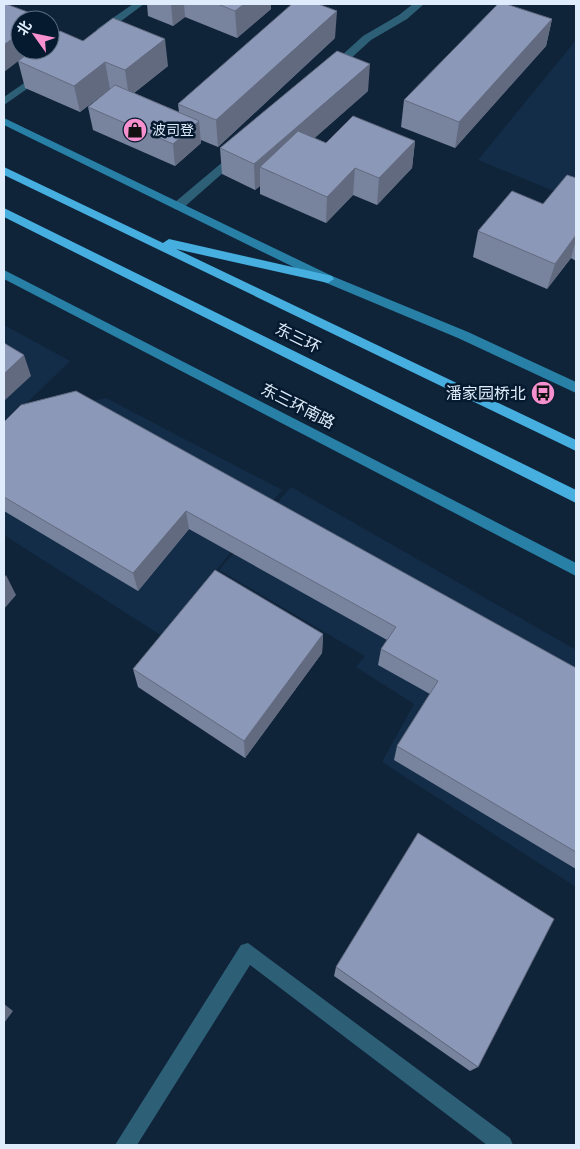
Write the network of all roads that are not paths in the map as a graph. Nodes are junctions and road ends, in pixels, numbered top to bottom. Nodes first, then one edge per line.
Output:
1 (138, 4) edge
2 (419, 4) edge
3 (91, 38) edge
4 (51, 68) edge
5 (324, 77) edge
6 (4, 102) edge
7 (4, 121) edge
8 (244, 148) edge
9 (4, 171) edge
10 (178, 206) junction
11 (4, 212) edge
12 (143, 237) junction
13 (4, 274) edge
14 (328, 279) junction
15 (576, 388) edge
16 (576, 446) edge
17 (576, 497) edge
18 (576, 570) edge
19 (125, 1145) edge
20 (503, 1145) edge

1 - 3 street
2 - 5 street
4 - 6 street
7 - 10 street
8 - 10 street
9 - 12 highway, 东三环
10 - 14 street
11 - 17 highway, 东三环
12 - 14 highway
12 - 16 highway, 东三环
13 - 18 street, 东三环南路
14 - 15 street
19 - 20 street

